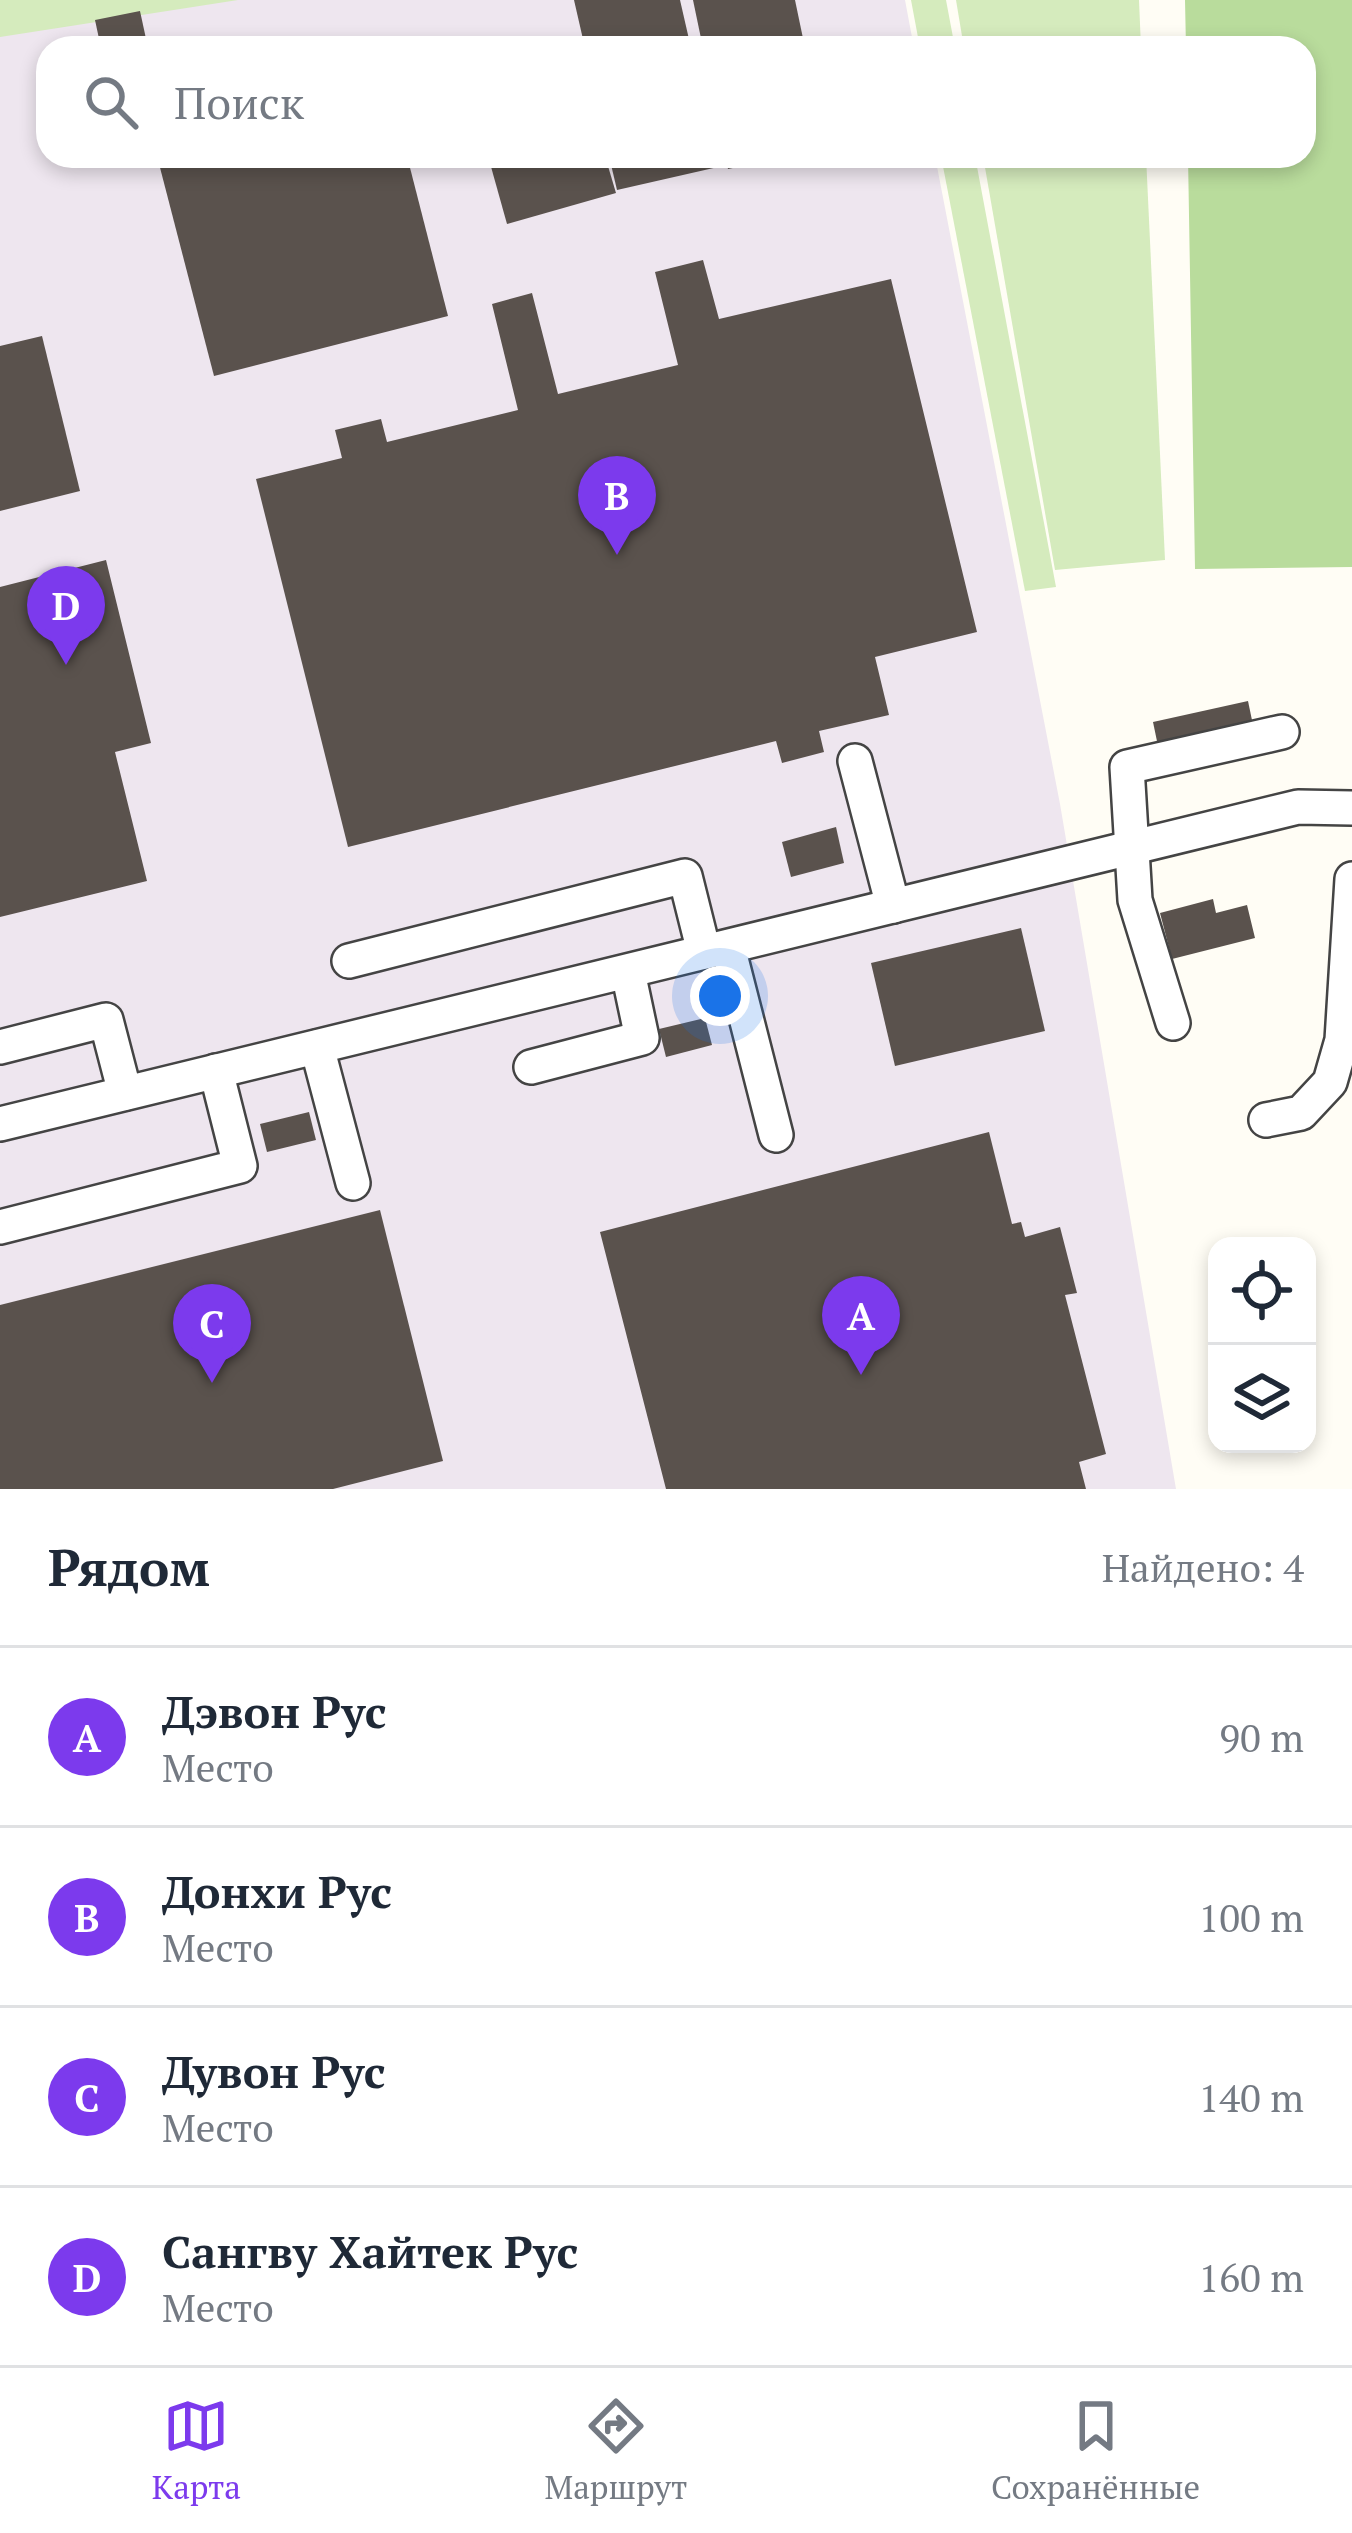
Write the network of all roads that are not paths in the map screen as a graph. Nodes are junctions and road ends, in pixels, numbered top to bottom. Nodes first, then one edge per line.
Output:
1 (1282, 732) dead end
2 (855, 761) dead end
3 (1352, 808) edge
4 (1134, 847) junction
5 (1352, 879) edge
6 (893, 906) junction
7 (716, 949) junction
8 (349, 961) dead end
9 (628, 972) junction
10 (1173, 1023) dead end
11 (0, 1047) edge
12 (317, 1047) junction
13 (531, 1067) dead end
14 (216, 1071) junction
15 (125, 1094) junction
16 (1266, 1120) dead end
17 (0, 1124) edge
18 (776, 1135) dead end
19 (353, 1183) dead end
20 (0, 1227) edge

1 - 4 street
2 - 6 street
3 - 4 street
4 - 6 street
4 - 10 street
5 - 16 street
6 - 7 street
7 - 8 street
7 - 9 street
7 - 18 street
9 - 12 street
9 - 13 street
11 - 15 street
12 - 14 street
12 - 19 street
14 - 15 street
14 - 20 street
15 - 17 street

